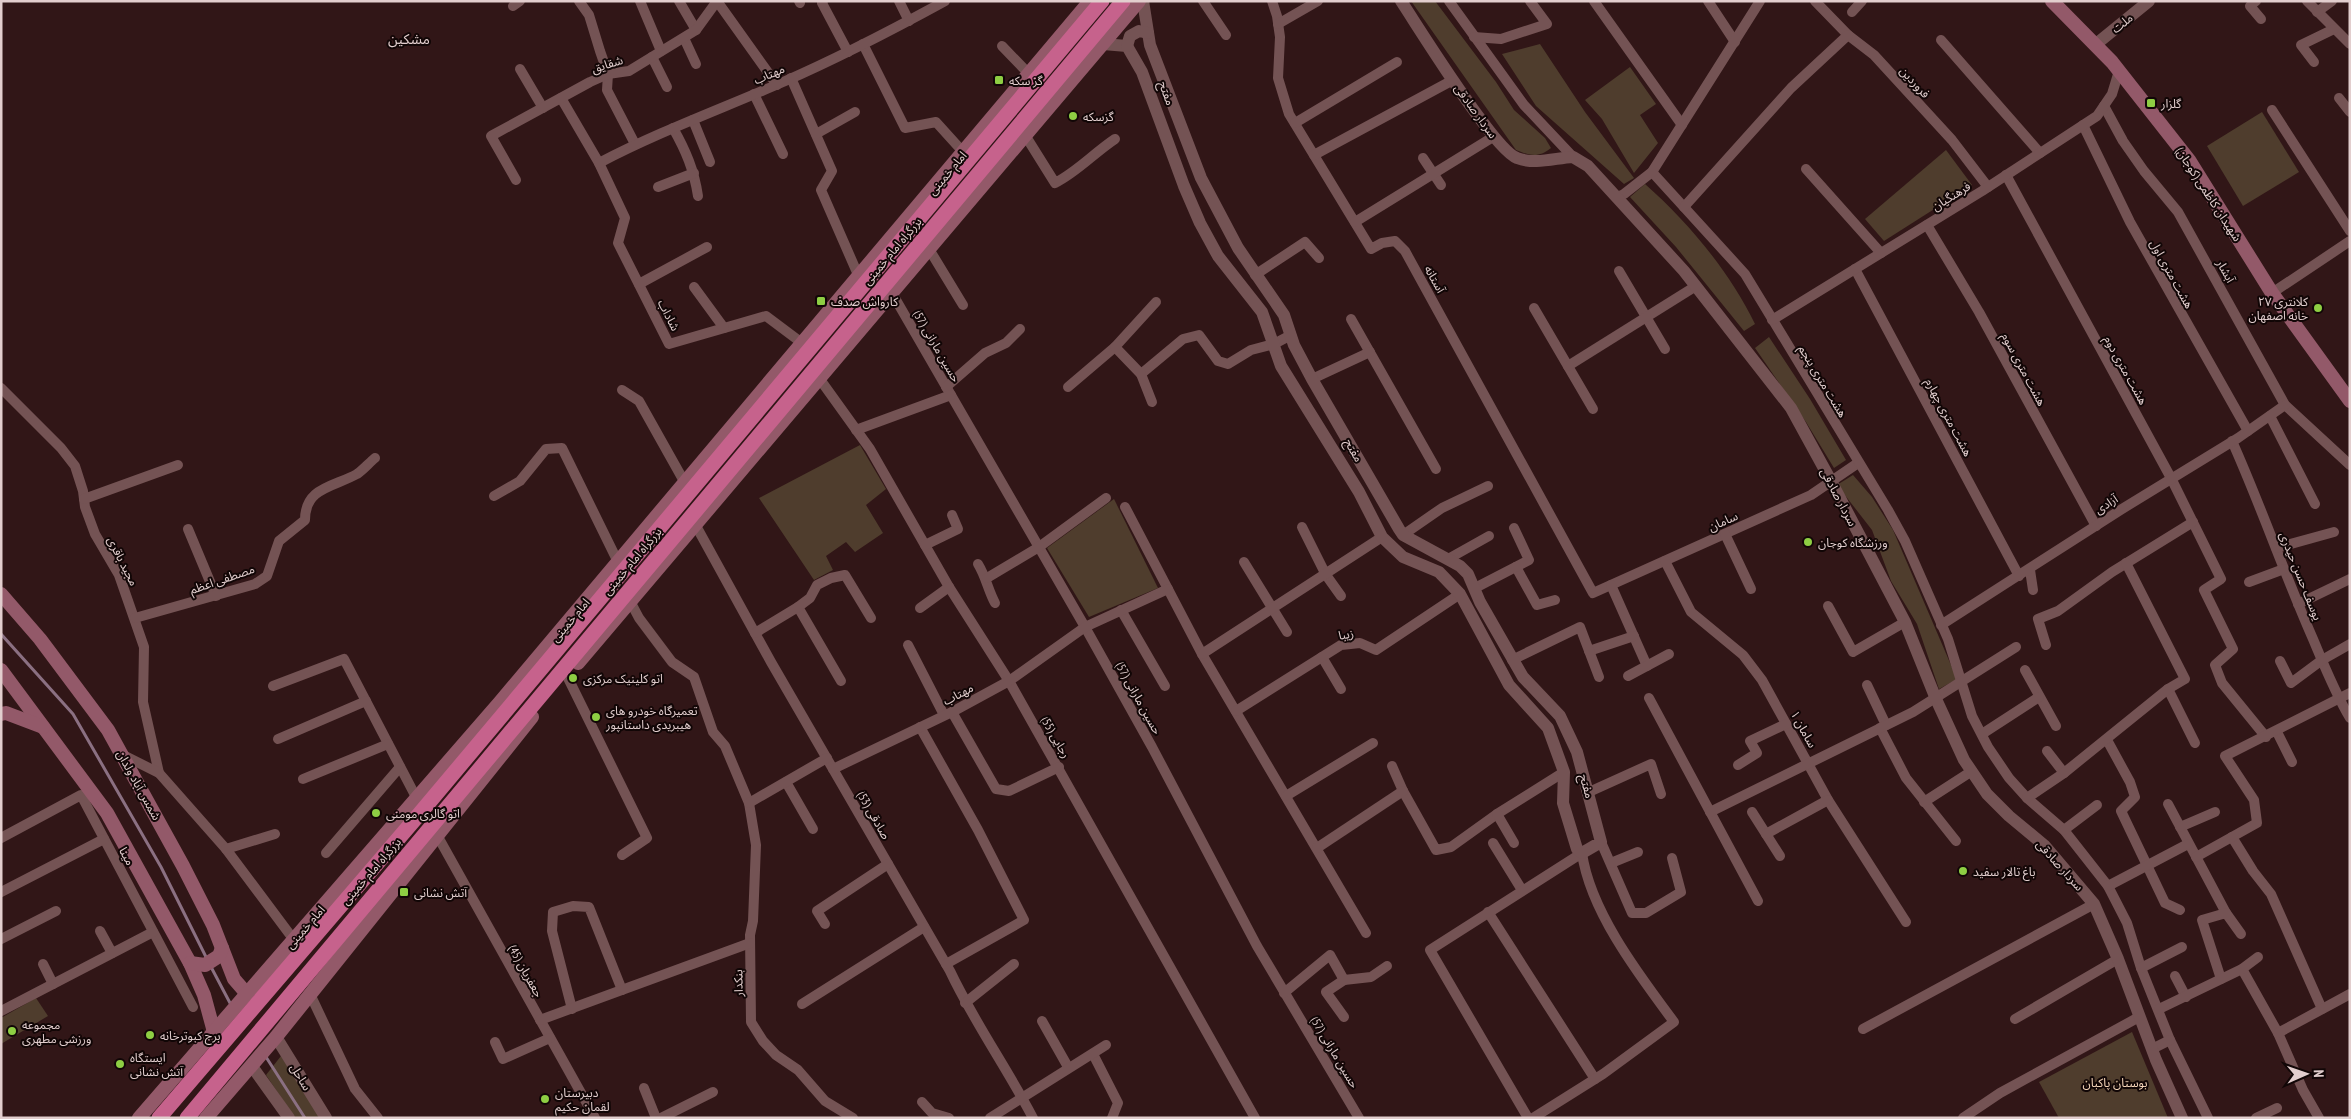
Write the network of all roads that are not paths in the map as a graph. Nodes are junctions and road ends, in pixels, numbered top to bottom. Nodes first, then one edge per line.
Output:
1 (579, 1) edge
2 (640, 1) edge
3 (679, 1) edge
4 (717, 1) edge
5 (823, 1) edge
6 (898, 1) edge
7 (945, 1) edge
8 (1090, 1) edge
9 (1102, 1) edge
10 (1123, 1) edge
11 (1139, 1) edge
12 (1143, 1) edge
13 (1203, 1) edge
14 (1272, 1) edge
15 (1318, 1) edge
16 (1401, 1) edge
17 (1449, 1) edge
18 (1530, 1) edge
19 (1594, 1) edge
20 (1708, 1) edge
21 (1760, 1) edge
22 (1815, 1) edge
23 (1862, 1) edge
24 (2052, 1) edge
25 (2149, 1) edge
26 (2256, 1) edge
27 (2307, 1) edge
28 (2332, 1) edge
29 (1852, 12) dead end
30 (2317, 12) junction
31 (2261, 20) dead end
32 (909, 21) junction
33 (1278, 24) junction
34 (2334, 29) junction
35 (696, 30) junction
36 (1148, 33) junction
37 (1226, 35) dead end
38 (1848, 35) junction
39 (684, 38) junction
40 (1474, 38) junction
41 (1941, 40) dead end
42 (1735, 42) junction
43 (863, 44) junction
44 (1103, 44) junction
45 (2350, 44) edge
46 (2095, 45) junction
47 (1002, 46) dead end
48 (1127, 46) junction
49 (661, 52) junction
50 (848, 52) junction
51 (652, 57) junction
52 (1397, 62) dead end
53 (2314, 62) dead end
54 (696, 64) dead end
55 (520, 69) dead end
56 (2119, 71) junction
57 (608, 74) junction
58 (1029, 74) junction
59 (791, 78) junction
60 (1453, 80) junction
61 (777, 84) junction
62 (667, 87) dead end
63 (754, 94) junction
64 (561, 98) junction
65 (2339, 98) dead end
66 (2104, 106) junction
67 (543, 108) junction
68 (2272, 110) dead end
69 (855, 112) dead end
70 (2350, 112) edge
71 (693, 120) junction
72 (1295, 123) junction
73 (1682, 125) junction
74 (2083, 125) junction
75 (673, 128) junction
76 (816, 134) junction
77 (1026, 136) junction
78 (1493, 137) junction
79 (1114, 139) dead end
80 (635, 144) junction
81 (964, 153) junction
82 (2040, 153) junction
83 (783, 154) dead end
84 (1314, 155) junction
85 (1574, 157) junction
86 (1424, 158) dead end
87 (710, 162) dead end
88 (599, 164) junction
89 (1806, 169) dead end
90 (1652, 172) junction
91 (694, 173) junction
92 (1434, 174) junction
93 (2006, 176) junction
94 (516, 180) dead end
95 (1441, 185) dead end
96 (658, 187) dead end
97 (1988, 187) junction
98 (698, 196) dead end
99 (1617, 197) junction
100 (1684, 208) junction
101 (1356, 222) junction
102 (1927, 225) junction
103 (2350, 231) edge
104 (2350, 241) edge
105 (707, 247) dead end
106 (929, 249) junction
107 (1881, 254) junction
108 (1319, 258) dead end
109 (1855, 269) junction
110 (1619, 271) dead end
111 (1255, 275) junction
112 (859, 277) junction
113 (639, 284) junction
114 (1696, 286) junction
115 (694, 287) dead end
116 (892, 293) junction
117 (2272, 293) junction
118 (1156, 302) dead end
119 (963, 305) dead end
120 (1534, 308) dead end
121 (1646, 318) junction
122 (1351, 319) dead end
123 (1772, 320) junction
124 (724, 328) junction
125 (1020, 329) dead end
126 (1291, 335) junction
127 (802, 344) junction
128 (1274, 344) junction
129 (1115, 347) junction
130 (1665, 349) dead end
131 (1370, 352) junction
132 (1568, 366) junction
133 (1141, 374) junction
134 (819, 378) junction
135 (1312, 380) junction
136 (1068, 387) dead end
137 (1, 388) edge
138 (622, 390) dead end
139 (949, 391) junction
140 (2350, 401) edge
141 (1152, 402) dead end
142 (2285, 405) junction
143 (1593, 409) dead end
144 (2270, 416) junction
145 (856, 430) junction
146 (2248, 431) junction
147 (2232, 441) junction
148 (375, 458) dead end
149 (1858, 462) junction
150 (178, 465) dead end
151 (2350, 466) edge
152 (1436, 469) dead end
153 (2171, 478) junction
154 (1831, 481) junction
155 (685, 483) junction
156 (1488, 486) dead end
157 (494, 496) dead end
158 (1106, 498) dead end
159 (84, 499) junction
160 (2314, 504) dead end
161 (1125, 507) dead end
162 (952, 515) dead end
163 (2193, 522) junction
164 (696, 524) junction
165 (2096, 526) junction
166 (1302, 527) dead end
167 (1514, 528) dead end
168 (188, 529) dead end
169 (2334, 532) dead end
170 (1725, 534) junction
171 (1403, 535) junction
172 (1489, 536) dead end
173 (1382, 537) junction
174 (925, 545) junction
175 (1039, 548) junction
176 (2276, 548) junction
177 (1448, 558) junction
178 (1665, 561) junction
179 (618, 562) junction
180 (1244, 562) dead end
181 (2126, 563) junction
182 (978, 564) dead end
183 (1516, 566) junction
184 (2284, 569) junction
185 (2030, 570) junction
186 (1326, 575) junction
187 (2019, 576) junction
188 (987, 578) junction
189 (2350, 579) edge
190 (2249, 582) dead end
191 (1611, 585) junction
192 (949, 587) junction
193 (1476, 588) junction
194 (1168, 589) junction
195 (1751, 589) dead end
196 (2033, 590) dead end
197 (1592, 593) joint
198 (1, 594) edge
199 (1460, 594) junction
200 (216, 596) junction
201 (1342, 596) dead end
202 (1555, 600) dead end
203 (630, 601) junction
204 (995, 603) dead end
205 (2298, 604) junction
206 (1828, 606) dead end
207 (798, 607) junction
208 (920, 608) dead end
209 (1273, 608) junction
210 (1121, 610) junction
211 (135, 618) junction
212 (872, 618) dead end
213 (1905, 622) junction
214 (1942, 625) junction
215 (1085, 627) junction
216 (1286, 632) dead end
217 (755, 633) junction
218 (1634, 636) junction
219 (2350, 644) edge
220 (908, 645) dead end
221 (2046, 645) dead end
222 (2016, 647) dead end
223 (1589, 651) junction
224 (1202, 654) junction
225 (1669, 654) dead end
226 (1322, 657) junction
227 (1512, 660) junction
228 (2322, 660) junction
229 (2280, 661) dead end
230 (1647, 666) junction
231 (1, 670) edge
232 (2025, 670) dead end
233 (567, 676) junction
234 (1628, 676) dead end
235 (1599, 677) dead end
236 (841, 681) dead end
237 (1009, 681) junction
238 (1962, 681) junction
239 (1867, 685) dead end
240 (273, 686) dead end
241 (1165, 686) dead end
242 (2168, 689) junction
243 (1341, 690) dead end
244 (2350, 693) edge
245 (2040, 697) junction
246 (1649, 698) dead end
247 (1936, 699) junction
248 (2338, 699) junction
249 (366, 701) junction
250 (1236, 711) junction
251 (1, 714) edge
252 (948, 714) junction
253 (2350, 718) edge
254 (1786, 724) junction
255 (1883, 726) junction
256 (2056, 726) dead end
257 (920, 727) junction
258 (44, 728) junction
259 (474, 732) junction
260 (2277, 732) junction
261 (1982, 734) junction
262 (2266, 738) junction
263 (278, 739) dead end
264 (2107, 740) junction
265 (1374, 743) dead end
266 (2195, 743) dead end
267 (388, 744) junction
268 (2047, 751) dead end
269 (123, 755) junction
270 (500, 757) junction
271 (827, 758) junction
272 (2292, 762) dead end
273 (1808, 763) junction
274 (1392, 766) dead end
275 (1738, 766) dead end
276 (400, 767) junction
277 (1059, 767) junction
278 (833, 769) junction
279 (1972, 771) junction
280 (1564, 772) junction
281 (160, 773) junction
282 (2064, 773) junction
283 (303, 779) dead end
284 (786, 782) junction
285 (1403, 791) junction
286 (1589, 792) junction
287 (1661, 794) dead end
288 (1286, 796) junction
289 (2027, 798) junction
290 (416, 799) junction
291 (1828, 800) junction
292 (1924, 802) junction
293 (749, 803) junction
294 (2168, 804) dead end
295 (2097, 805) dead end
296 (1710, 812) junction
297 (1752, 812) dead end
298 (2215, 812) dead end
299 (1497, 814) junction
300 (2180, 827) junction
301 (813, 829) dead end
302 (2064, 830) junction
303 (275, 834) dead end
304 (1766, 834) junction
305 (437, 835) junction
306 (2232, 836) junction
307 (1, 838) edge
308 (104, 839) junction
309 (1956, 841) dead end
310 (1601, 842) junction
311 (1493, 843) dead end
312 (1514, 843) dead end
313 (2188, 844) junction
314 (1317, 848) junction
315 (226, 849) junction
316 (1638, 852) dead end
317 (326, 853) dead end
318 (1582, 853) junction
319 (622, 855) dead end
320 (1780, 856) dead end
321 (2196, 857) junction
322 (1672, 858) dead end
323 (1611, 863) junction
324 (888, 864) junction
325 (2147, 865) junction
326 (2108, 886) junction
327 (1522, 890) junction
328 (1, 892) edge
329 (1758, 901) dead end
330 (2094, 904) junction
331 (2180, 910) dead end
332 (56, 911) dead end
333 (1488, 912) junction
334 (2226, 913) junction
335 (1906, 922) dead end
336 (825, 924) dead end
337 (924, 927) junction
338 (100, 932) dead end
339 (153, 932) junction
340 (1366, 933) dead end
341 (2241, 934) dead end
342 (2, 938) edge
343 (294, 940) junction
344 (750, 943) junction
345 (2182, 947) dead end
346 (222, 948) junction
347 (112, 953) junction
348 (2258, 957) dead end
349 (2118, 959) junction
350 (190, 963) junction
351 (43, 964) dead end
352 (946, 964) junction
353 (1014, 964) dead end
354 (1386, 966) dead end
355 (2141, 968) junction
356 (2242, 969) junction
357 (2175, 976) dead end
358 (1344, 980) junction
359 (2221, 980) junction
360 (53, 984) junction
361 (622, 990) junction
362 (1284, 993) junction
363 (247, 994) junction
364 (310, 994) junction
365 (2350, 994) edge
366 (2186, 997) junction
367 (965, 1003) junction
368 (802, 1004) dead end
369 (193, 1007) dead end
370 (572, 1009) junction
371 (2159, 1009) junction
372 (2322, 1009) junction
373 (1, 1011) edge
374 (1344, 1017) dead end
375 (2139, 1017) junction
376 (2015, 1019) dead end
377 (540, 1020) junction
378 (1042, 1021) dead end
379 (1863, 1029) dead end
380 (214, 1032) junction
381 (2278, 1033) junction
382 (276, 1037) junction
383 (550, 1038) junction
384 (2170, 1040) junction
385 (495, 1042) dead end
386 (1106, 1045) dead end
387 (2152, 1050) junction
388 (1094, 1054) junction
389 (251, 1065) junction
390 (1068, 1067) junction
391 (1595, 1079) junction
392 (644, 1088) dead end
393 (712, 1092) dead end
394 (1023, 1098) junction
395 (922, 1102) dead end
396 (2277, 1108) dead end
397 (149, 1115) edge
398 (187, 1118) edge
399 (206, 1118) edge
400 (289, 1118) edge
401 (326, 1118) edge
402 (378, 1118) edge
403 (595, 1118) edge
404 (656, 1118) edge
405 (661, 1118) edge
406 (853, 1118) edge
407 (950, 1118) edge
408 (990, 1118) edge
409 (1033, 1118) edge
410 (1112, 1118) edge
411 (1255, 1118) edge
412 (1359, 1118) edge
413 (1528, 1118) edge
414 (1533, 1118) edge
415 (1963, 1118) edge
416 (2182, 1118) edge
417 (2208, 1118) edge
418 (2256, 1118) edge
419 (2319, 1118) edge

1 - 57 street
2 - 49 street
3 - 35 street
4 - 35 street, شقایق
4 - 61 street
5 - 50 street
6 - 32 street
7 - 32 street, مهتاب
8 - 58 main road, امام خمینی
9 - 397 highway, بزرگراه امام خمینی
10 - 398 highway, بزرگراه امام خمینی
11 - 44 main road
12 - 36 street, مفتح
13 - 37 street
14 - 33 street, آستانه
15 - 33 street
16 - 60 street, سردار صادقی
17 - 40 street
18 - 40 street
19 - 73 street
20 - 42 street
21 - 42 street
22 - 38 street, فروردین
23 - 29 street
24 - 46 main road, شهیدان کاظمی (کوجان)
25 - 46 street, ملت
26 - 31 street
27 - 30 street
28 - 30 street
30 - 34 street
32 - 43 street, مهتاب
33 - 72 street, آستانه
34 - 45 street
34 - 53 street
35 - 39 street, شقایق
36 - 48 street
36 - 111 street, مفتح
38 - 97 street, فروردین
38 - 100 street
39 - 49 street, شقایق
39 - 54 street
40 - 85 street
41 - 82 street
42 - 73 street
43 - 50 street, مهتاب
43 - 81 street
44 - 48 street
44 - 77 main road
46 - 56 main road, شهیدان کاظمی (کوجان)
47 - 58 street
48 - 128 street, مفتح
49 - 51 street, شقایق
50 - 59 street, مهتاب
51 - 57 street, شقایق
51 - 62 street
52 - 72 street
55 - 67 street
56 - 66 street, فرهنگیان
56 - 117 main road, شهیدان کاظمی (کوجان)
57 - 64 street, شقایق
57 - 80 street
58 - 81 main road, امام خمینی
59 - 61 street, مهتاب
59 - 76 street
60 - 78 street, سردار صادقی
60 - 84 street
61 - 63 street, مهتاب
63 - 71 street, مهتاب
63 - 83 street
64 - 67 street, شقایق
64 - 88 street, شاداب
65 - 70 street
66 - 74 street, فرهنگیان
66 - 142 street, آبشار
67 - 94 street, شقایق
68 - 103 street
69 - 76 street
71 - 75 street, مهتاب
71 - 87 street
72 - 84 street, آستانه
73 - 90 street
74 - 82 street, فرهنگیان
74 - 146 street, هشت متری اول
75 - 80 street, مهتاب
75 - 91 street
76 - 112 street
77 - 79 street
77 - 106 main road
78 - 85 street, سردار صادقی
78 - 92 street
80 - 88 street, مهتاب
81 - 112 main road, امام خمینی
82 - 93 street, فرهنگیان
84 - 101 street, آستانه
85 - 99 street, سردار صادقی
86 - 92 street
88 - 113 street, شاداب
89 - 107 street
90 - 99 street
90 - 100 street, هشت متری پنجم
91 - 96 street
91 - 98 street
92 - 95 street
92 - 101 street
93 - 97 street, فرهنگیان
93 - 153 street, هشت متری دوم
97 - 102 street, فرهنگیان
99 - 114 street, سردار صادقی
100 - 123 street, هشت متری پنجم
101 - 197 street, آستانه
102 - 107 street, فرهنگیان
102 - 165 street, هشت متری سوم
104 - 117 street
105 - 113 street
106 - 116 main road
106 - 119 street
107 - 109 street, فرهنگیان
108 - 111 street
109 - 123 street, فرهنگیان
109 - 187 street, هشت متری چهارم
110 - 121 street
111 - 126 street, مفتح
112 - 127 main road, امام خمینی
113 - 124 street, شاداب
114 - 121 street
114 - 154 street, سردار صادقی
115 - 124 street
116 - 134 main road
116 - 139 street, حسین مارانی (57)
117 - 140 main road, شهیدان کاظمی (کوجان)
118 - 129 street
120 - 132 street
121 - 130 street
121 - 132 street
122 - 131 street
123 - 149 street, هشت متری پنجم
124 - 127 street, شاداب
125 - 139 street
126 - 128 street
126 - 135 street, مفتح
127 - 155 main road, امام خمینی
128 - 133 street
128 - 173 street, مفتح
129 - 133 street
129 - 136 street
131 - 135 street
131 - 152 street
132 - 143 street
133 - 141 street
134 - 145 street, رجایی (55)
134 - 164 main road
135 - 171 street, مفتح
137 - 159 street, مجید باقری
138 - 155 street
139 - 145 street
139 - 175 street, حسین مارانی (57)
142 - 144 street, آزادی
142 - 151 street, آبشار
144 - 146 street, آزادی
144 - 160 street
145 - 174 street, رجایی (55)
146 - 147 street, آزادی
147 - 153 street, آزادی
147 - 176 street, یوسف حسن حیدری
148 - 200 street, مصطفی اعظم
149 - 154 street, سامان
149 - 214 street, هشت متری پنجم
150 - 159 street
153 - 163 street, هشت متری دوم
153 - 165 street, آزادی
154 - 170 street, سامان
154 - 213 street, سردار صادقی
155 - 179 main road, امام خمینی
156 - 171 street
157 - 179 street
158 - 175 street
159 - 211 street, مجید باقری
161 - 194 street
162 - 174 street
163 - 181 street
163 - 262 street, هشت متری دوم
164 - 203 main road
164 - 217 street, صادقی (53)
165 - 185 street, آزادی
166 - 186 street
167 - 183 street
168 - 200 street
169 - 176 street
170 - 178 street, سامان
170 - 195 street
171 - 177 street, مفتح
172 - 177 street
173 - 186 street
173 - 199 street, مفتح
174 - 192 street, رجایی (55)
175 - 188 street
175 - 215 street, حسین مارانی (57)
176 - 184 street, یوسف حسن حیدری
177 - 193 street, مفتح
178 - 191 street, سامان
178 - 254 street, سامان ۱
179 - 259 main road, امام خمینی
180 - 209 street
181 - 221 street
181 - 242 street
182 - 188 street
183 - 193 street
183 - 202 street
184 - 190 street
184 - 205 street, یوسف حسن حیدری
185 - 187 street, آزادی
185 - 196 street
186 - 201 street
186 - 209 street
187 - 214 street, آزادی
188 - 204 street
189 - 205 street
191 - 197 street, سامان
191 - 218 street
192 - 208 street
192 - 237 street, رجایی (55)
193 - 227 street, مفتح
194 - 210 street, مهتاب
194 - 224 street
198 - 269 main road, شمس آباد ولدان
199 - 226 street, زیبا
199 - 280 street, مفتح
200 - 211 street, مصطفی اعظم
203 - 233 main road
203 - 293 street, بنکدار
205 - 228 street, یوسف حسن حیدری
206 - 213 street
207 - 212 street
207 - 217 street
207 - 236 street
209 - 216 street
209 - 224 street
210 - 215 street, مهتاب
210 - 241 street
211 - 281 street, مجید باقری
213 - 247 street, سردار صادقی
214 - 238 street, هشت متری پنجم
215 - 237 street, مهتاب
215 - 362 street, حسین مارانی (57)
217 - 271 street, صادقی (53)
218 - 223 street
218 - 230 street
219 - 228 street
220 - 252 street
222 - 238 street
223 - 227 street
223 - 235 street
224 - 250 street
225 - 230 street
226 - 243 street
226 - 250 street, زیبا
227 - 286 street, مفتح
228 - 229 street
228 - 248 street, یوسف حسن حیدری
230 - 234 street
231 - 258 main road
232 - 245 street
233 - 270 main road
233 - 319 street
237 - 252 street, مهتاب
237 - 277 street, رجایی (55)
238 - 247 street
238 - 261 street, هشت متری پنجم
239 - 255 street
240 - 249 street
242 - 264 street
242 - 266 street
244 - 248 street
245 - 256 street
245 - 261 street
246 - 296 street
247 - 255 street
247 - 279 street, سردار صادقی
248 - 253 street, یوسف حسن حیدری
248 - 260 street
249 - 263 street
249 - 267 street
250 - 288 street
251 - 258 main road
252 - 257 street, مهتاب
252 - 277 street
254 - 273 street, سامان ۱
254 - 275 street
255 - 273 street
255 - 292 street
257 - 278 street, مهتاب
257 - 352 street
258 - 350 main road
259 - 270 main road
259 - 290 main road, امام خمینی
260 - 262 street
260 - 272 street
261 - 289 street, هشت متری پنجم
262 - 306 street
264 - 282 street
264 - 325 street
265 - 288 street
267 - 276 street
267 - 283 street
268 - 282 street
269 - 281 street
269 - 346 main road, شمس آباد ولدان
270 - 305 main road
271 - 278 street, صادقی (53)
271 - 284 street
273 - 291 street, سامان ۱
273 - 296 street
274 - 285 street
276 - 290 street
276 - 317 street
277 - 411 street, رجایی (55)
278 - 324 street, صادقی (53)
279 - 292 street
279 - 330 street, سردار صادقی
280 - 299 street
280 - 318 street, مفتح
281 - 315 street
282 - 289 street
284 - 293 street
284 - 301 street
285 - 299 street
285 - 314 street
286 - 287 street
286 - 310 street, مفتح
288 - 314 street
289 - 302 street, هشت متری پنجم
290 - 343 main road, امام خمینی
291 - 304 street
291 - 335 street, سامان ۱
292 - 309 street
293 - 344 street, بنکدار
294 - 300 street
295 - 302 street
296 - 329 street
297 - 304 street
298 - 300 street
299 - 312 street
300 - 313 street
302 - 326 street, هشت متری پنجم
303 - 315 street
304 - 320 street
305 - 364 main road
305 - 377 street, جعفریان (45)
306 - 321 street
306 - 372 street
307 - 308 street, مینا
308 - 328 street
308 - 339 street, مینا
310 - 318 street
310 - 323 street
311 - 327 street
313 - 321 street
313 - 325 street
314 - 340 street
315 - 343 street
316 - 323 street
318 - 327 street
318 - 391 street, مفتح
321 - 334 street
322 - 323 street
324 - 336 street
324 - 337 street, صادقی (53)
325 - 326 street
325 - 331 street
326 - 355 street, هشت متری پنجم
327 - 333 street
330 - 349 street, سردار صادقی
330 - 379 street
332 - 342 street
333 - 391 street
333 - 413 street
334 - 341 street
334 - 359 street
337 - 352 street, صادقی (53)
337 - 368 street
338 - 347 street
339 - 347 street
339 - 369 street, مینا
343 - 363 main road, امام خمینی
344 - 361 street
344 - 406 street, بنکدار
345 - 355 street
346 - 350 main road
346 - 363 main road, شمس آباد ولدان
347 - 360 street
348 - 356 street
349 - 375 street, سردار صادقی
349 - 376 street
350 - 380 main road
351 - 360 street
352 - 367 street, صادقی (53)
353 - 367 street
354 - 358 street
355 - 371 street, هشت متری پنجم
356 - 359 street
356 - 381 street
357 - 366 street
358 - 362 street
358 - 374 street
359 - 366 street
360 - 373 street
361 - 370 street
361 - 370 street
362 - 412 street, حسین مارانی (57)
363 - 380 main road, امام خمینی
364 - 382 main road
364 - 402 street
365 - 372 street
366 - 371 street
367 - 394 street, صادقی (53)
370 - 377 street
371 - 384 street, هشت متری پنجم
372 - 381 street
375 - 387 street, سردار صادقی
375 - 415 street
377 - 383 street, جعفریان (45)
378 - 390 street
380 - 397 main road, امام خمینی
381 - 419 street
382 - 389 main road
382 - 401 street, ساحل
383 - 385 street
383 - 403 street, جعفریان (45)
384 - 387 street
384 - 417 street, هشت متری پنجم
386 - 388 street
387 - 416 street, سردار صادقی
388 - 390 street
388 - 410 street
389 - 399 main road
389 - 400 street
390 - 394 street
391 - 414 street
392 - 404 street
393 - 405 street
394 - 408 street
394 - 409 street, صادقی (53)
395 - 407 street
396 - 418 street

